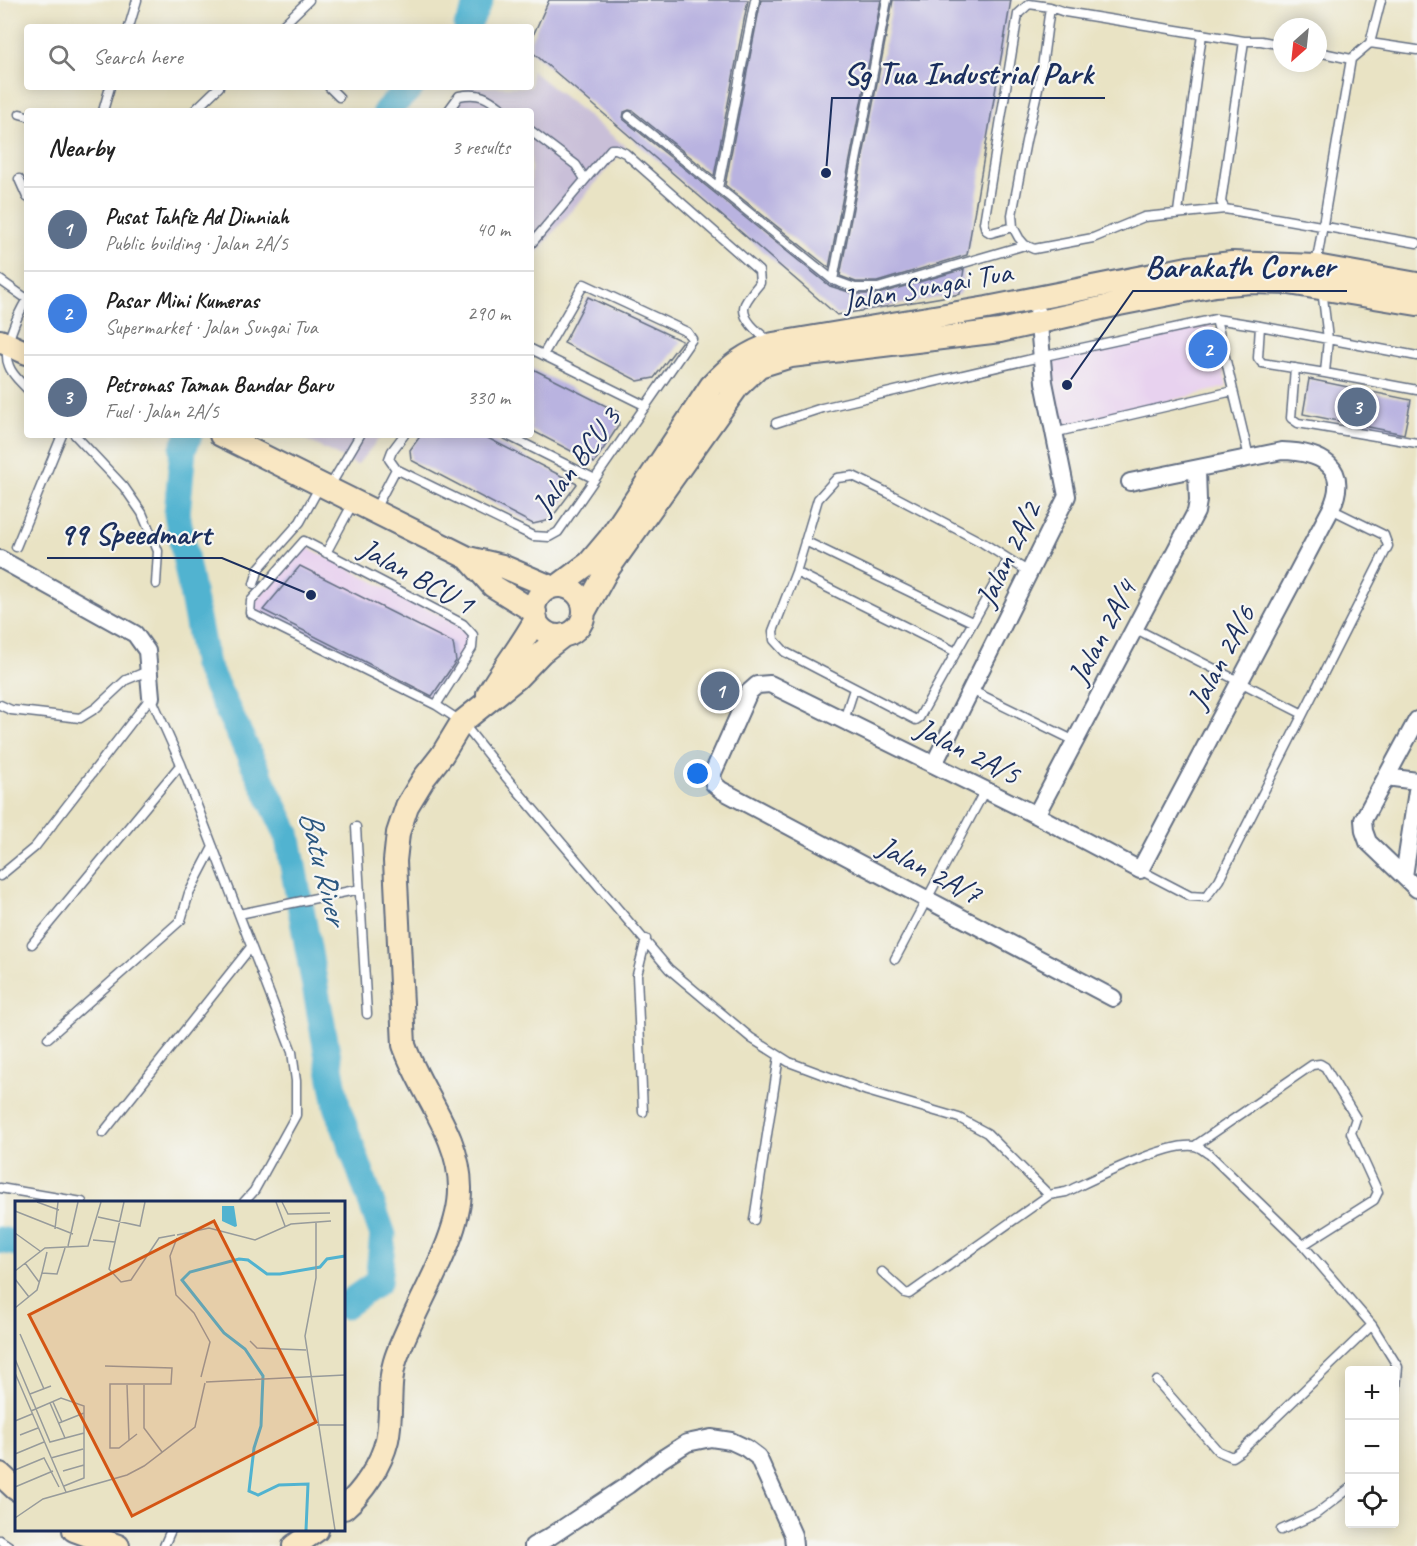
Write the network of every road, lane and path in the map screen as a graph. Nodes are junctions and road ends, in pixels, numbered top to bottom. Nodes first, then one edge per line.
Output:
1 (137, 0) edge
2 (308, 0) edge
3 (755, 0) edge
4 (887, 0) edge
5 (1381, 0) edge
6 (1050, 7) junction
7 (130, 24) edge
8 (285, 24) edge
9 (1202, 34) junction
10 (1244, 41) junction
11 (1273, 43) edge
12 (1371, 43) junction
13 (1417, 50) edge
14 (1327, 54) edge
15 (1351, 59) junction
16 (109, 90) edge
17 (216, 90) edge
18 (332, 90) edge
19 (339, 97) dead end
20 (104, 108) edge
21 (197, 108) edge
22 (450, 108) edge
23 (501, 108) edge
24 (629, 116) dead end
25 (534, 133) edge
26 (19, 179) dead end
27 (585, 179) junction
28 (718, 188) junction
29 (24, 190) edge
30 (1225, 209) junction
31 (1178, 212) junction
32 (1323, 226) junction
33 (1013, 227) junction
34 (534, 240) edge
35 (1417, 243) edge
36 (1025, 246) junction
37 (1319, 277) junction
38 (0, 280) edge
39 (833, 280) junction
40 (1417, 284) edge
41 (24, 297) edge
42 (1035, 298) junction
43 (1013, 303) junction
44 (24, 304) edge
45 (1417, 304) edge
46 (1216, 320) junction
47 (1030, 324) junction
48 (1260, 326) junction
49 (1328, 339) junction
50 (773, 344) junction
51 (12, 346) edge
52 (534, 350) edge
53 (543, 355) junction
54 (1417, 356) edge
55 (1041, 357) junction
56 (1295, 368) junction
57 (1325, 373) junction
58 (24, 385) edge
59 (1417, 390) edge
60 (1233, 391) junction
61 (646, 406) junction
62 (776, 423) dead end
63 (1053, 432) junction
64 (61, 438) edge
65 (78, 438) edge
66 (229, 438) edge
67 (358, 438) edge
68 (402, 438) edge
69 (513, 438) edge
70 (1417, 443) edge
71 (1249, 456) junction
72 (396, 469) junction
73 (1197, 469) junction
74 (595, 479) junction
75 (1130, 482) dead end
76 (325, 486) junction
77 (354, 501) junction
78 (1331, 509) junction
79 (374, 511) junction
80 (805, 541) junction
81 (16, 546) dead end
82 (326, 553) junction
83 (468, 558) junction
84 (0, 559) edge
85 (1008, 560) junction
86 (796, 572) junction
87 (1029, 572) junction
88 (156, 584) dead end
89 (254, 584) dead end
90 (555, 586) junction
91 (584, 612) junction
92 (535, 615) junction
93 (972, 622) junction
94 (1134, 628) junction
95 (564, 635) junction
96 (956, 652) junction
97 (150, 670) junction
98 (1239, 681) junction
99 (854, 689) junction
100 (971, 690) junction
101 (151, 697) junction
102 (0, 705) edge
103 (436, 705) junction
104 (481, 705) junction
105 (1303, 714) junction
106 (844, 720) junction
107 (1417, 720) edge
108 (462, 722) junction
109 (1075, 741) junction
110 (181, 764) junction
111 (934, 764) junction
112 (1386, 777) junction
113 (1417, 781) edge
114 (721, 790) joint
115 (985, 790) junction
116 (1417, 791) edge
117 (1036, 815) junction
118 (356, 827) dead end
119 (213, 847) junction
120 (1140, 870) junction
121 (0, 876) edge
122 (1404, 876) junction
123 (360, 889) junction
124 (1417, 889) edge
125 (927, 899) junction
126 (239, 914) junction
127 (646, 939) junction
128 (32, 944) dead end
129 (251, 946) junction
130 (895, 959) dead end
131 (1113, 998) dead end
132 (367, 1014) dead end
133 (48, 1038) dead end
134 (779, 1056) junction
135 (644, 1112) dead end
136 (104, 1133) dead end
137 (1196, 1146) junction
138 (0, 1188) edge
139 (1049, 1195) junction
140 (71, 1201) edge
141 (246, 1201) edge
142 (754, 1220) dead end
143 (1303, 1245) junction
144 (882, 1272) dead end
145 (1372, 1325) junction
146 (1397, 1366) edge
147 (1157, 1381) dead end
148 (0, 1474) edge
149 (15, 1488) edge
150 (1345, 1492) edge
151 (345, 1507) edge
152 (1281, 1530) dead end
153 (171, 1531) edge
154 (0, 1540) edge
155 (9, 1546) edge
156 (164, 1546) edge
157 (533, 1546) edge
158 (794, 1546) edge

1 - 7 lane
2 - 8 lane
3 - 28 lane
4 - 39 lane
5 - 12 lane
6 - 9 lane
6 - 33 lane
6 - 33 lane
9 - 10 lane
9 - 31 lane
10 - 11 lane
10 - 30 lane
12 - 13 lane
12 - 15 lane
14 - 15 lane
15 - 32 lane
16 - 20 lane
17 - 21 lane
18 - 19 lane
22 - 23 lane
24 - 28 lane
25 - 27 lane
26 - 29 lane
27 - 34 lane
27 - 50 lane
28 - 39 lane
30 - 31 lane
30 - 32 lane
31 - 36 lane
32 - 35 lane
32 - 37 lane
33 - 36 lane
36 - 39 lane
37 - 40 main road, Jalan Sungai Tua
37 - 42 main road, Jalan Sungai Tua
37 - 45 main road, Jalan Sungai Tua
37 - 47 main road, Jalan Sungai Tua
37 - 49 lane
38 - 41 lane
42 - 43 main road, Jalan Sungai Tua
42 - 47 street, Jalan 2A/2
43 - 47 street, Jalan 2A/2
43 - 50 main road, Jalan Sungai Tua
44 - 51 lane
46 - 48 lane
46 - 55 lane
46 - 60 lane
47 - 55 street, Jalan 2A/2
47 - 91 main road, Jalan Sungai Tua
48 - 49 lane
48 - 56 lane
49 - 54 lane
49 - 57 lane
50 - 90 main road, Jalan Sungai Tua
51 - 58 lane
52 - 53 lane, Jalan BCU 3
53 - 61 lane, Jalan BCU 3
53 - 61 lane
55 - 62 lane
55 - 63 street, Jalan 2A/2
56 - 57 lane
56 - 70 lane
57 - 59 lane
60 - 63 lane
60 - 71 lane
61 - 74 lane, Jalan BCU 3
63 - 87 street, Jalan 2A/2
64 - 81 lane
65 - 88 lane
66 - 76 main road
67 - 76 lane
68 - 72 lane
69 - 74 lane
71 - 73 street
71 - 78 street, Jalan 2A/6
72 - 74 lane, Jalan BCU 3
72 - 79 lane
73 - 75 street
73 - 94 street, Jalan 2A/4
76 - 77 main road
76 - 89 lane
77 - 79 main road
77 - 82 lane
78 - 98 street, Jalan 2A/6
78 - 105 lane
79 - 83 main road
80 - 85 lane
80 - 86 lane
80 - 93 lane
82 - 103 lane, Jalan BCU 1
82 - 103 lane, Jalan BCU 1
83 - 90 main road
83 - 92 main road
84 - 97 street
85 - 87 lane
85 - 93 lane
86 - 96 lane
86 - 99 lane
87 - 100 street, Jalan 2A/2
90 - 91 main road
90 - 92 main road
91 - 95 main road
92 - 95 main road
92 - 104 main road
93 - 96 lane
94 - 98 lane
94 - 109 street, Jalan 2A/4
95 - 104 main road
96 - 99 lane
97 - 101 street
97 - 102 lane
98 - 105 lane
98 - 120 street, Jalan 2A/6
99 - 106 lane
100 - 109 lane
100 - 111 street, Jalan 2A/2
101 - 110 lane
101 - 121 lane
103 - 108 lane
104 - 108 main road
105 - 120 lane
106 - 111 street, Jalan 2A/5
106 - 114 street, Jalan 2A/5
107 - 112 street
108 - 127 lane
108 - 151 main road
109 - 117 street, Jalan 2A/4
110 - 119 lane
110 - 128 lane
111 - 115 street, Jalan 2A/5
112 - 113 street
112 - 122 street
114 - 125 street, Jalan 2A/7
115 - 117 street, Jalan 2A/5
115 - 125 lane
116 - 122 street
117 - 120 street, Jalan 2A/5
118 - 123 lane
119 - 126 lane
119 - 133 lane
122 - 124 street
123 - 126 lane
123 - 132 lane
125 - 130 lane
125 - 131 street, Jalan 2A/7
126 - 129 lane
127 - 134 lane
127 - 135 lane
129 - 136 lane
129 - 141 lane
134 - 139 lane
134 - 142 lane
137 - 139 lane
137 - 143 lane
137 - 143 lane
138 - 140 lane
139 - 144 lane
143 - 145 lane
145 - 146 lane
145 - 147 lane
148 - 149 main road
150 - 152 lane
153 - 156 lane
154 - 155 lane
157 - 158 street

